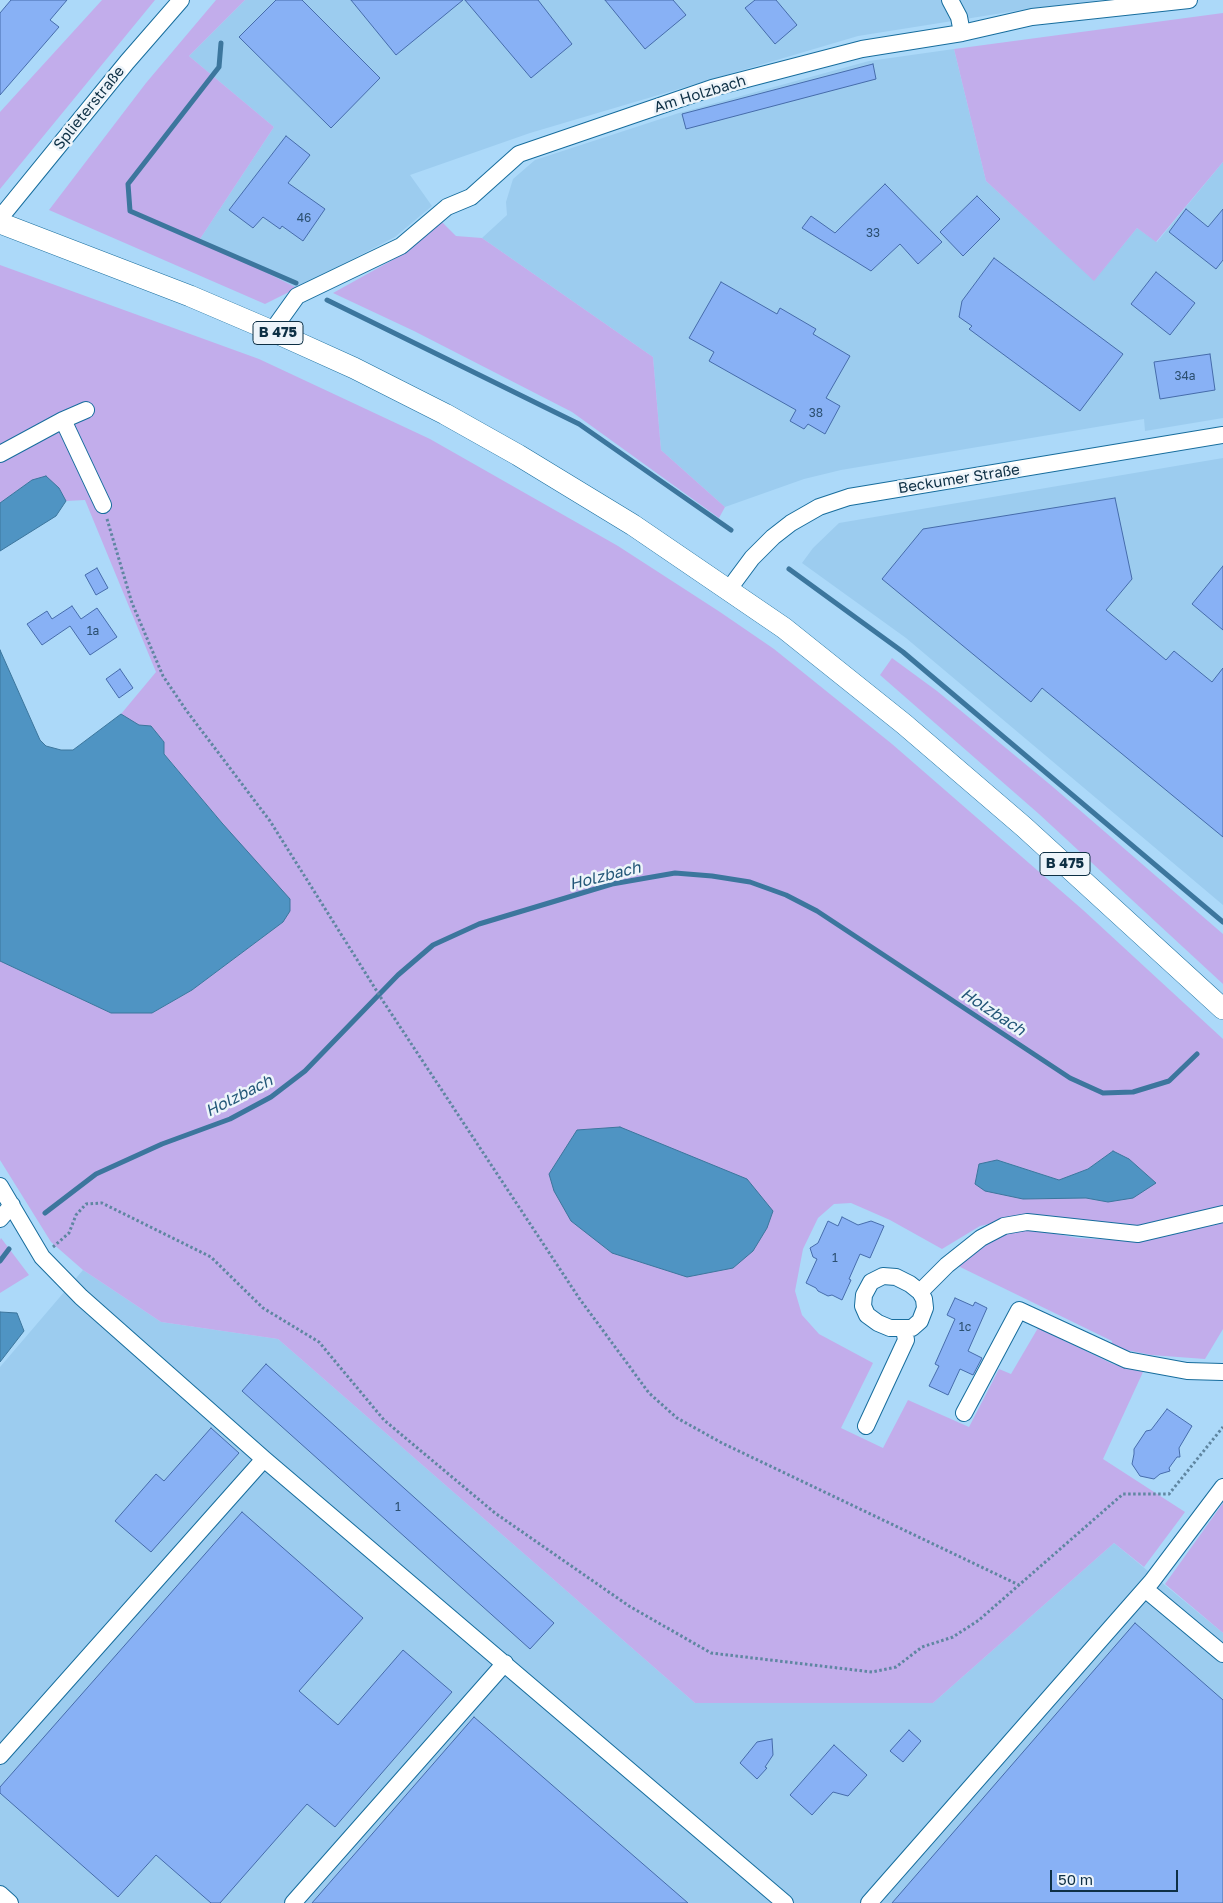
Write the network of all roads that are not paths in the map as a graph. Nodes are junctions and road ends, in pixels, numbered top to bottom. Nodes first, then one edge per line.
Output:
1 (181, 0) edge
2 (950, 0) edge
3 (1189, 0) edge
4 (962, 33) junction
5 (0, 218) edge
6 (0, 223) edge
7 (272, 330) junction
8 (86, 410) dead end
9 (63, 420) junction
10 (1223, 435) edge
11 (0, 454) edge
12 (103, 505) road end
13 (728, 589) junction
14 (1223, 1009) edge
15 (0, 1186) edge
16 (12, 1205) junction
17 (1223, 1214) edge
18 (0, 1219) edge
19 (920, 1292) junction
20 (904, 1329) junction
21 (1223, 1372) edge
22 (964, 1413) dead end
23 (866, 1426) dead end
24 (264, 1459) junction
25 (1223, 1487) edge
26 (1148, 1585) junction
27 (1223, 1654) edge
28 (505, 1663) junction
29 (0, 1756) edge
30 (0, 1894) edge
31 (10, 1903) edge
32 (293, 1903) edge
33 (785, 1903) edge
34 (869, 1903) edge

1 - 5 street, Splieterstraße
2 - 4 street
3 - 4 street, Am Holzbach
4 - 7 street, Am Holzbach
6 - 7 main road, B 475
7 - 13 main road, B 475
8 - 9 street
9 - 11 street
9 - 12 street
10 - 13 street, Beckumer Straße
13 - 14 main road, B 475
15 - 16 street
16 - 18 street
16 - 24 street
17 - 19 street
19 - 20 street
19 - 20 street
20 - 23 street
21 - 22 street
24 - 28 street
24 - 29 street
25 - 26 street
26 - 27 street
26 - 34 street
28 - 32 street
28 - 33 street
30 - 31 street

